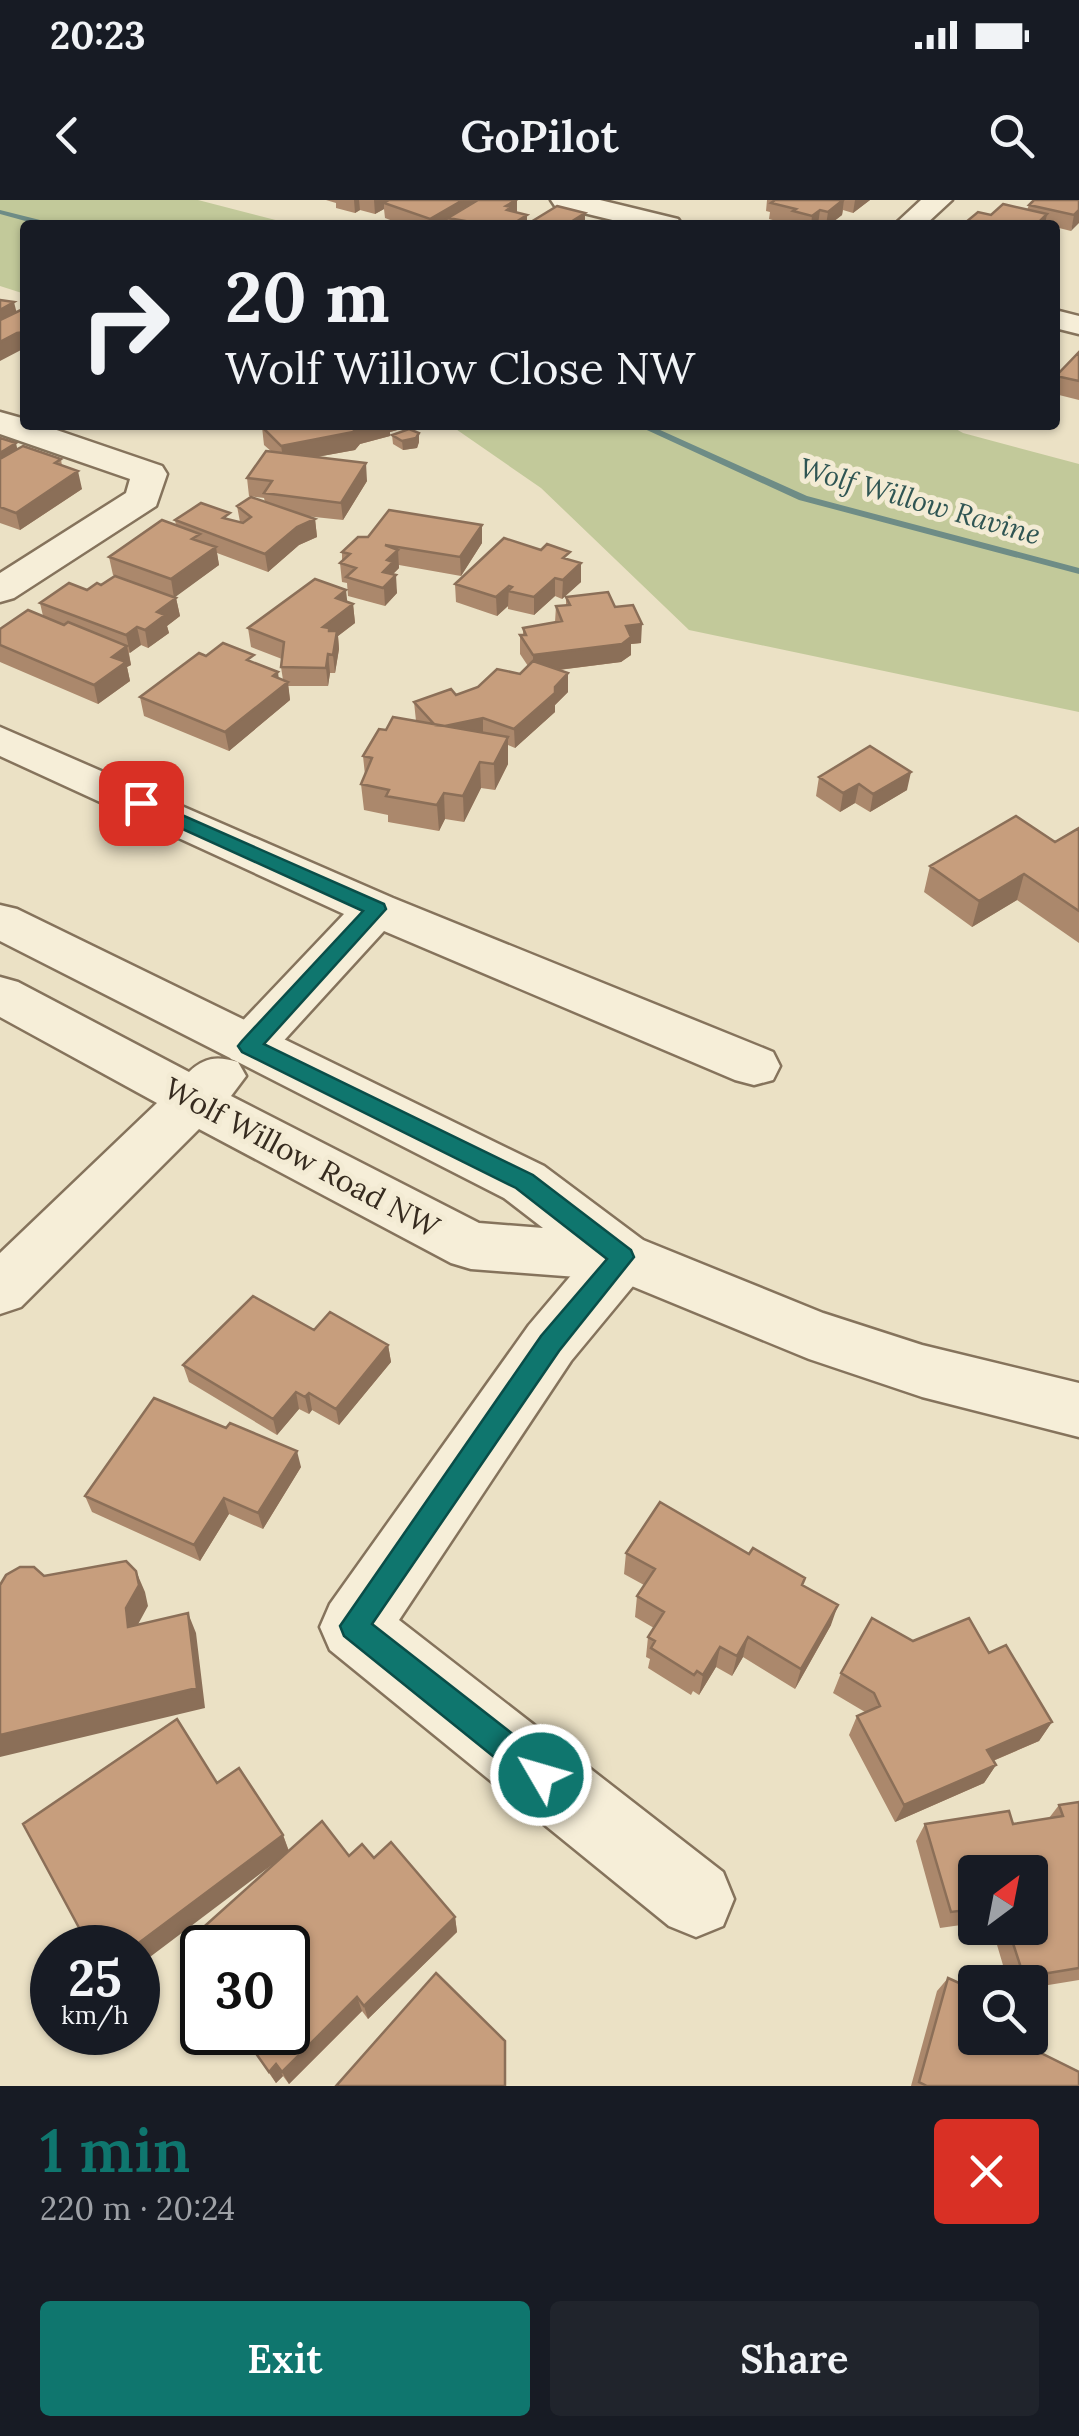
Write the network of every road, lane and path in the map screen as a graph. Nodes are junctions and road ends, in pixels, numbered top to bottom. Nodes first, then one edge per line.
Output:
1 (565, 200) edge
2 (938, 200) edge
3 (647, 220) edge
4 (914, 220) edge
5 (23, 430) edge
6 (0, 590) edge
7 (0, 740) edge
8 (376, 909) junction
9 (0, 921) edge
10 (0, 996) edge
11 (249, 1046) junction
12 (754, 1066) dead end
13 (194, 1100) junction
14 (622, 1257) junction
15 (0, 1290) edge
16 (1079, 1410) edge
17 (696, 1898) dead end

1 - 3 street
2 - 4 street
5 - 6 street
7 - 8 street
8 - 11 street
8 - 12 street
9 - 11 street, Wolf Willow Road NW
10 - 13 street, Wolf Willow Road NW
11 - 13 street
11 - 14 street, Wolf Willow Road NW
13 - 14 street, Wolf Willow Road NW
13 - 15 street
14 - 16 street, Wolf Willow Road NW
14 - 17 street

